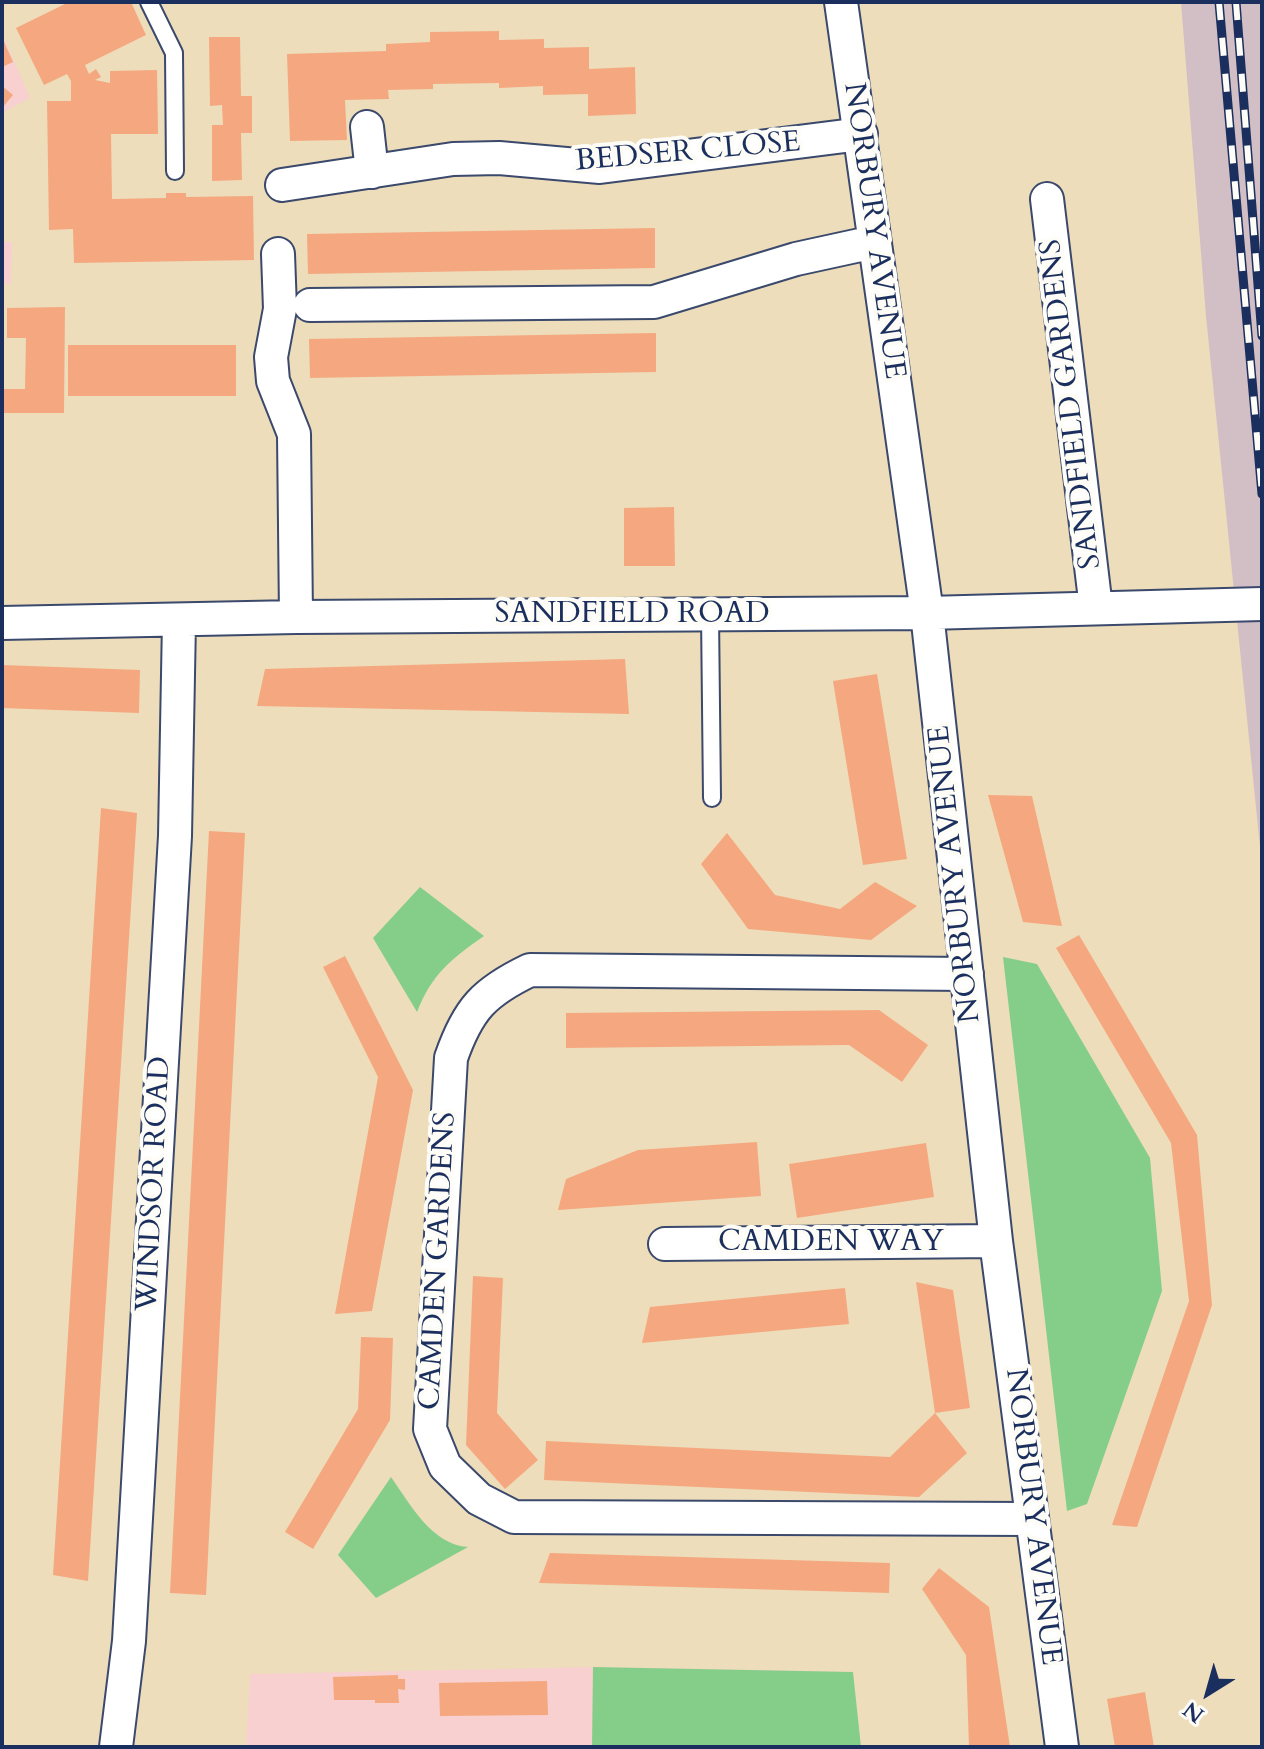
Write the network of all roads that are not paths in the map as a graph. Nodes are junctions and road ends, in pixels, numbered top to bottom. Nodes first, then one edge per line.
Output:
1 (149, 2) edge
2 (841, 2) edge
3 (367, 127) dead end
4 (861, 134) junction
5 (175, 171) dead end
6 (372, 172) junction
7 (282, 185) dead end
8 (1047, 199) dead end
9 (874, 242) junction
10 (278, 254) dead end
11 (310, 305) dead end
12 (1257, 604) edge
13 (1096, 608) junction
14 (927, 613) junction
15 (710, 614) junction
16 (296, 617) junction
17 (179, 621) junction
18 (2, 623) edge
19 (712, 798) dead end
20 (967, 974) junction
21 (996, 1241) junction
22 (665, 1244) dead end
23 (1031, 1519) junction
24 (116, 1747) edge
25 (1062, 1747) edge

1 - 5 lane
2 - 4 street, NORBURY AVENUE
3 - 6 street
4 - 6 street, BEDSER CLOSE
4 - 9 street, NORBURY AVENUE
6 - 7 street, BEDSER CLOSE
8 - 13 street, SANDFIELD GARDENS
9 - 11 street
9 - 14 street, NORBURY AVENUE
10 - 16 street
12 - 13 street, SANDFIELD ROAD
13 - 14 street, SANDFIELD ROAD
14 - 15 street, SANDFIELD ROAD
14 - 20 street, NORBURY AVENUE
15 - 16 street, SANDFIELD ROAD
15 - 19 lane
16 - 17 street, SANDFIELD ROAD
17 - 18 street, SANDFIELD ROAD
17 - 24 street, WINDSOR ROAD
20 - 21 street, NORBURY AVENUE
20 - 23 street, CAMDEN GARDENS
21 - 22 street, CAMDEN WAY
21 - 23 street, NORBURY AVENUE
23 - 25 street, NORBURY AVENUE

